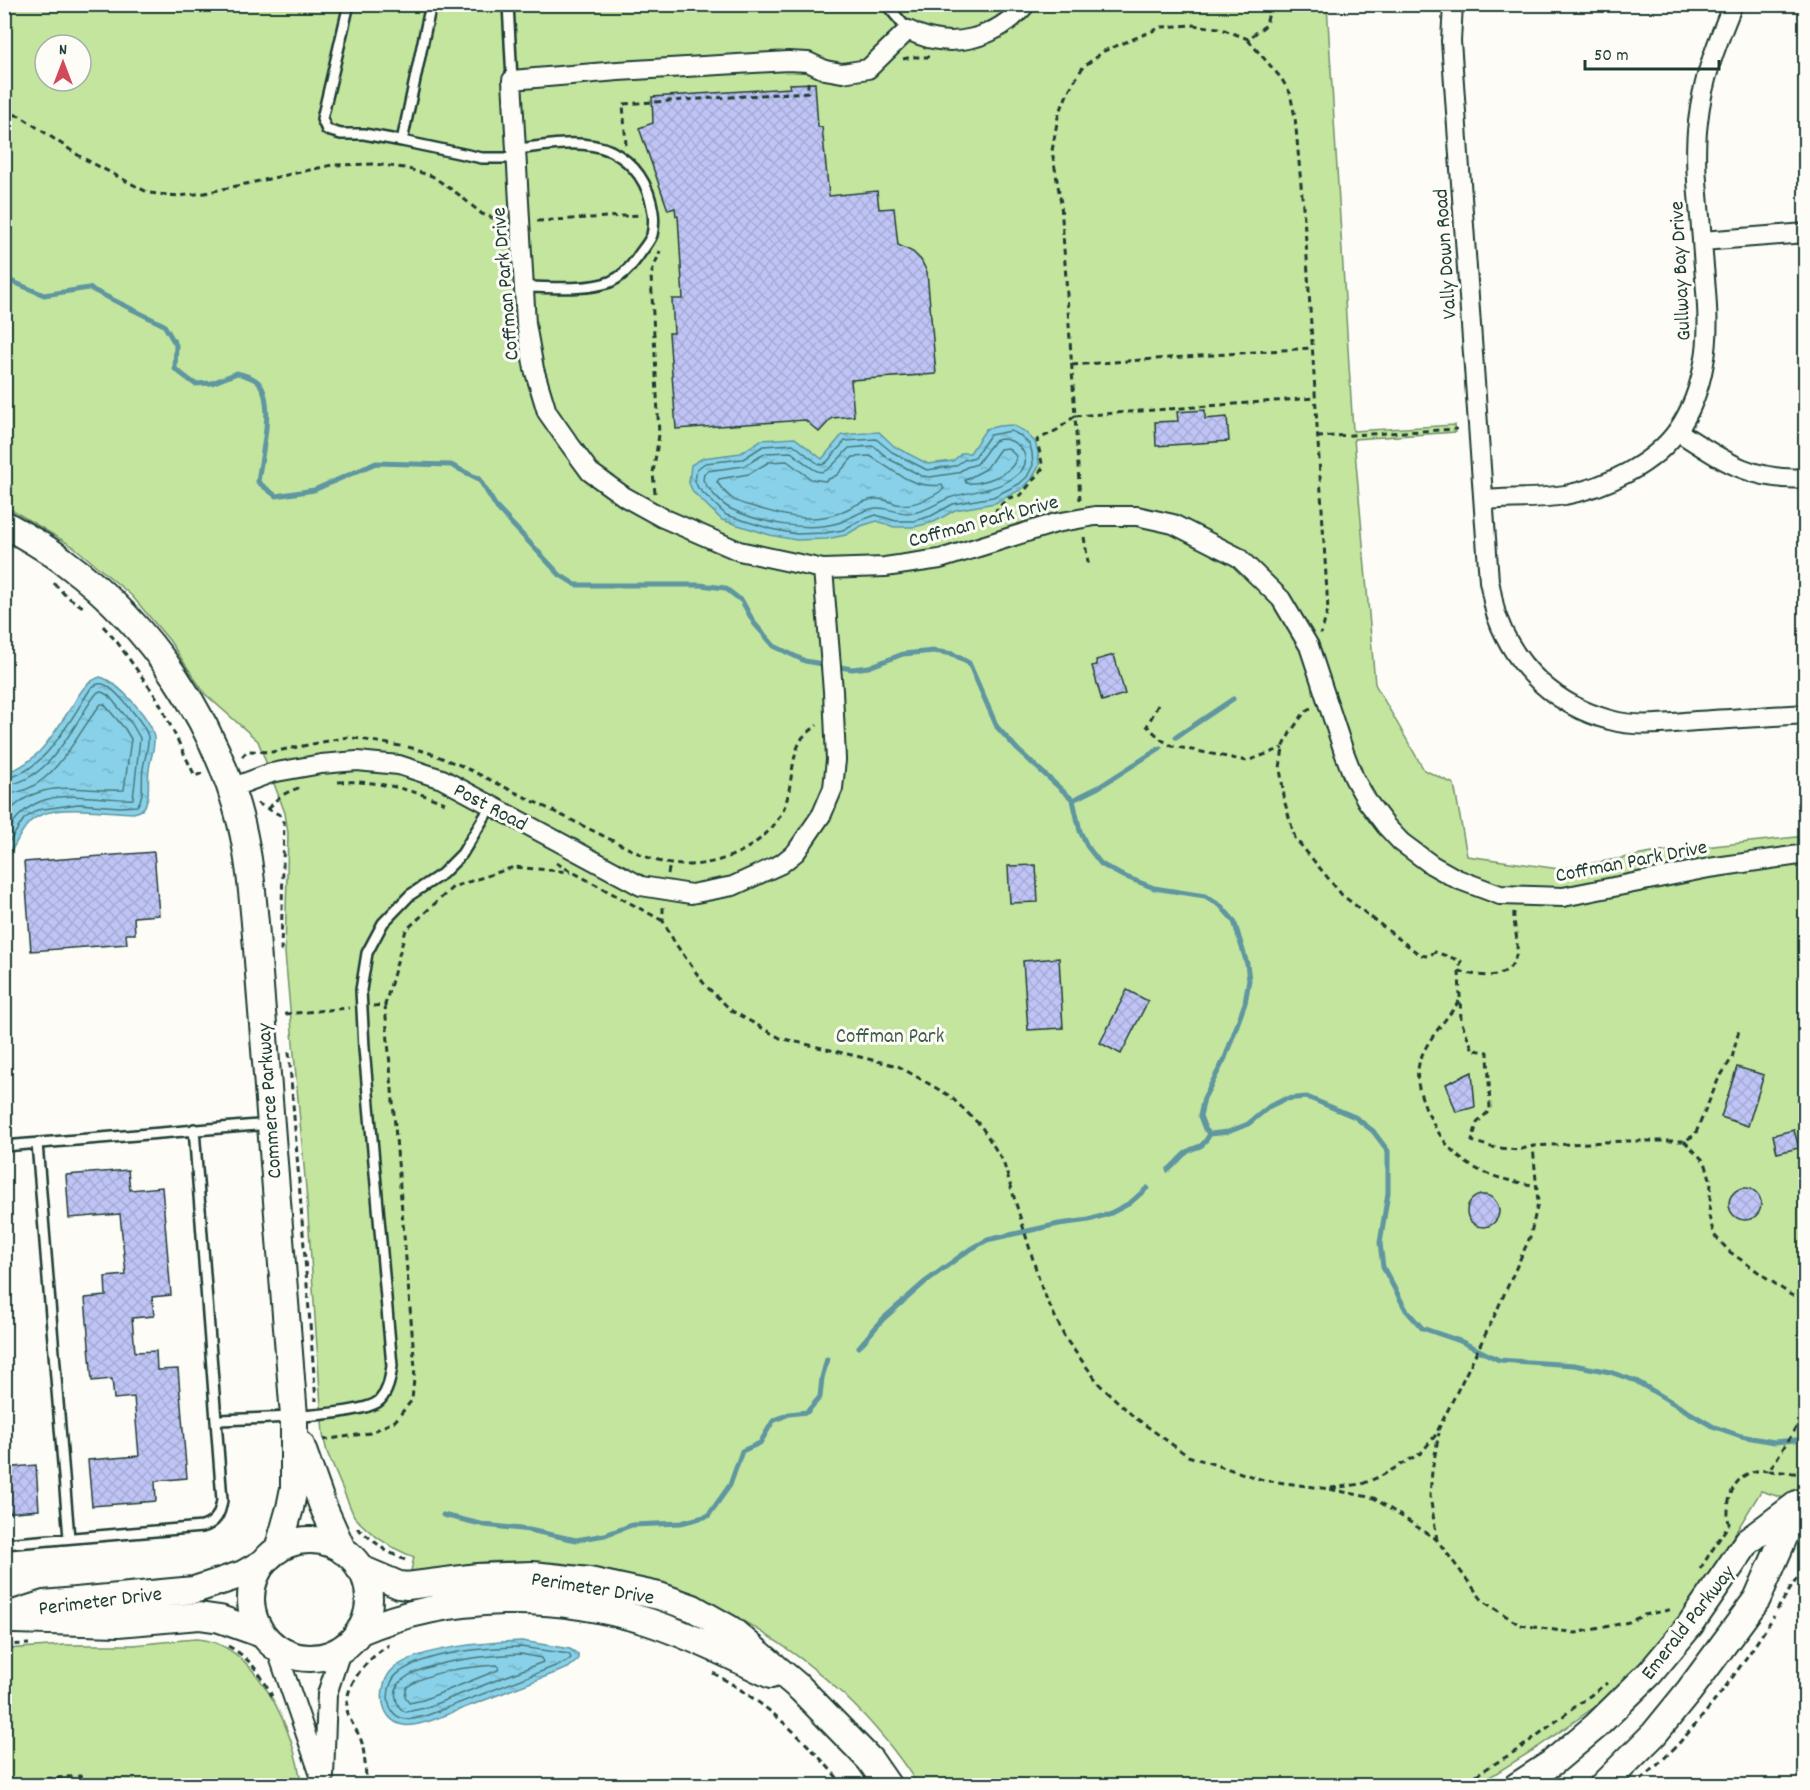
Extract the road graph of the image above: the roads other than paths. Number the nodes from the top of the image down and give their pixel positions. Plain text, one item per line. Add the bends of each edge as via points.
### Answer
1 (349, 4) edge
2 (508, 4) edge
3 (886, 4) edge
4 (1026, 4) edge
5 (1453, 4) edge
6 (1732, 4) edge
7 (429, 5) edge
8 (908, 30) junction
9 (513, 80) junction
10 (402, 141) junction
11 (516, 153) junction
12 (1806, 232) edge
13 (1702, 241) junction
14 (524, 287) junction
15 (1677, 431) junction
16 (1806, 478) edge
17 (1484, 500) junction
18 (4, 524) edge
19 (823, 569) junction
20 (1806, 714) edge
21 (231, 788) junction
22 (491, 806) junction
23 (1806, 854) edge
24 (270, 1124) junction
25 (194, 1129) junction
26 (37, 1143) junction
27 (4, 1146) edge
28 (306, 1415) junction
29 (216, 1420) junction
30 (1803, 1499) edge
31 (69, 1538) junction
32 (4, 1544) edge
33 (271, 1556) junction
34 (351, 1559) junction
35 (4, 1619) edge
36 (350, 1640) junction
37 (269, 1641) junction
38 (801, 1689) junction
39 (323, 1785) edge
40 (888, 1785) edge
41 (1517, 1785) edge
42 (1602, 1785) edge

1 - 10 lane via 322,119 327,130 340,134
2 - 9 lane
3 - 8 lane
4 - 8 street via 1014,18 977,38 922,37
5 - 17 street, Vally Down Road via 1451,41
6 - 13 street, Gullway Bay Drive via 1710,60 1697,123
7 - 10 lane
8 - 9 street via 867,69 842,73 808,62 788,61
9 - 11 street, Coffman Park Drive
10 - 11 lane via 482,158
11 - 14 street, Coffman Park Drive
11 - 14 lane via 565,145 593,145 611,152 643,178 650,194 654,226 651,237 628,269 612,281 574,287
12 - 13 street
13 - 15 street, Gullway Bay Drive via 1705,362 1695,398
14 - 19 street, Coffman Park Drive via 534,369 547,412 591,471 625,497 663,518 739,551
15 - 16 street via 1728,464 1775,478
15 - 17 street, Gullway Bay Drive via 1653,455 1597,487 1564,495
17 - 20 street, Vally Down Road via 1489,581 1496,615 1523,665 1550,692 1583,710 1632,723
18 - 21 main road via 65,561 138,628 197,713
19 - 22 street, Post Road via 833,691 833,788 822,814 796,852 781,864 733,886 692,894 641,886
19 - 23 street, Coffman Park Drive via 940,560 1056,523 1095,516 1137,516 1173,524 1238,557 1281,599 1309,646 1354,778 1366,801 1401,842 1432,866 1500,895 1563,897 1709,868
21 - 22 street, Post Road via 287,770 357,761 410,768 441,779
21 - 24 main road, Commerce Parkway via 250,868
22 - 28 lane via 462,854 442,874 410,895 383,923 367,953 362,1007 392,1366 389,1386 379,1402 367,1408
24 - 25 lane
24 - 28 main road, Commerce Parkway
25 - 26 lane
25 - 29 lane
26 - 27 lane
26 - 31 lane
28 - 29 lane
28 - 33 main road, Commerce Parkway via 291,1508
28 - 34 main road, Commerce Parkway via 304,1457
29 - 31 lane via 222,1500 214,1521 202,1527
30 - 41 main road, Emerald Parkway via 1747,1542 1690,1625 1650,1673 1596,1726 1552,1763
30 - 42 main road, Emerald Parkway via 1756,1599 1654,1734
31 - 32 lane
33 - 34 main road via 290,1544 317,1541 330,1544
33 - 35 main road, Perimeter Drive via 243,1574 194,1590 44,1604
33 - 37 main road via 256,1575 251,1598 255,1620
34 - 36 main road via 366,1581 369,1599 366,1618
34 - 38 main road, Perimeter Drive via 407,1586 532,1575 589,1581 659,1596 693,1608 730,1629
35 - 37 main road, Perimeter Drive via 118,1623 199,1616 220,1619
36 - 37 main road via 324,1657 310,1658 297,1657
36 - 38 main road, Perimeter Drive via 399,1617 431,1609 506,1600 574,1605 651,1623
36 - 39 street via 327,1694
37 - 39 street
38 - 40 main road, Perimeter Drive via 870,1760

